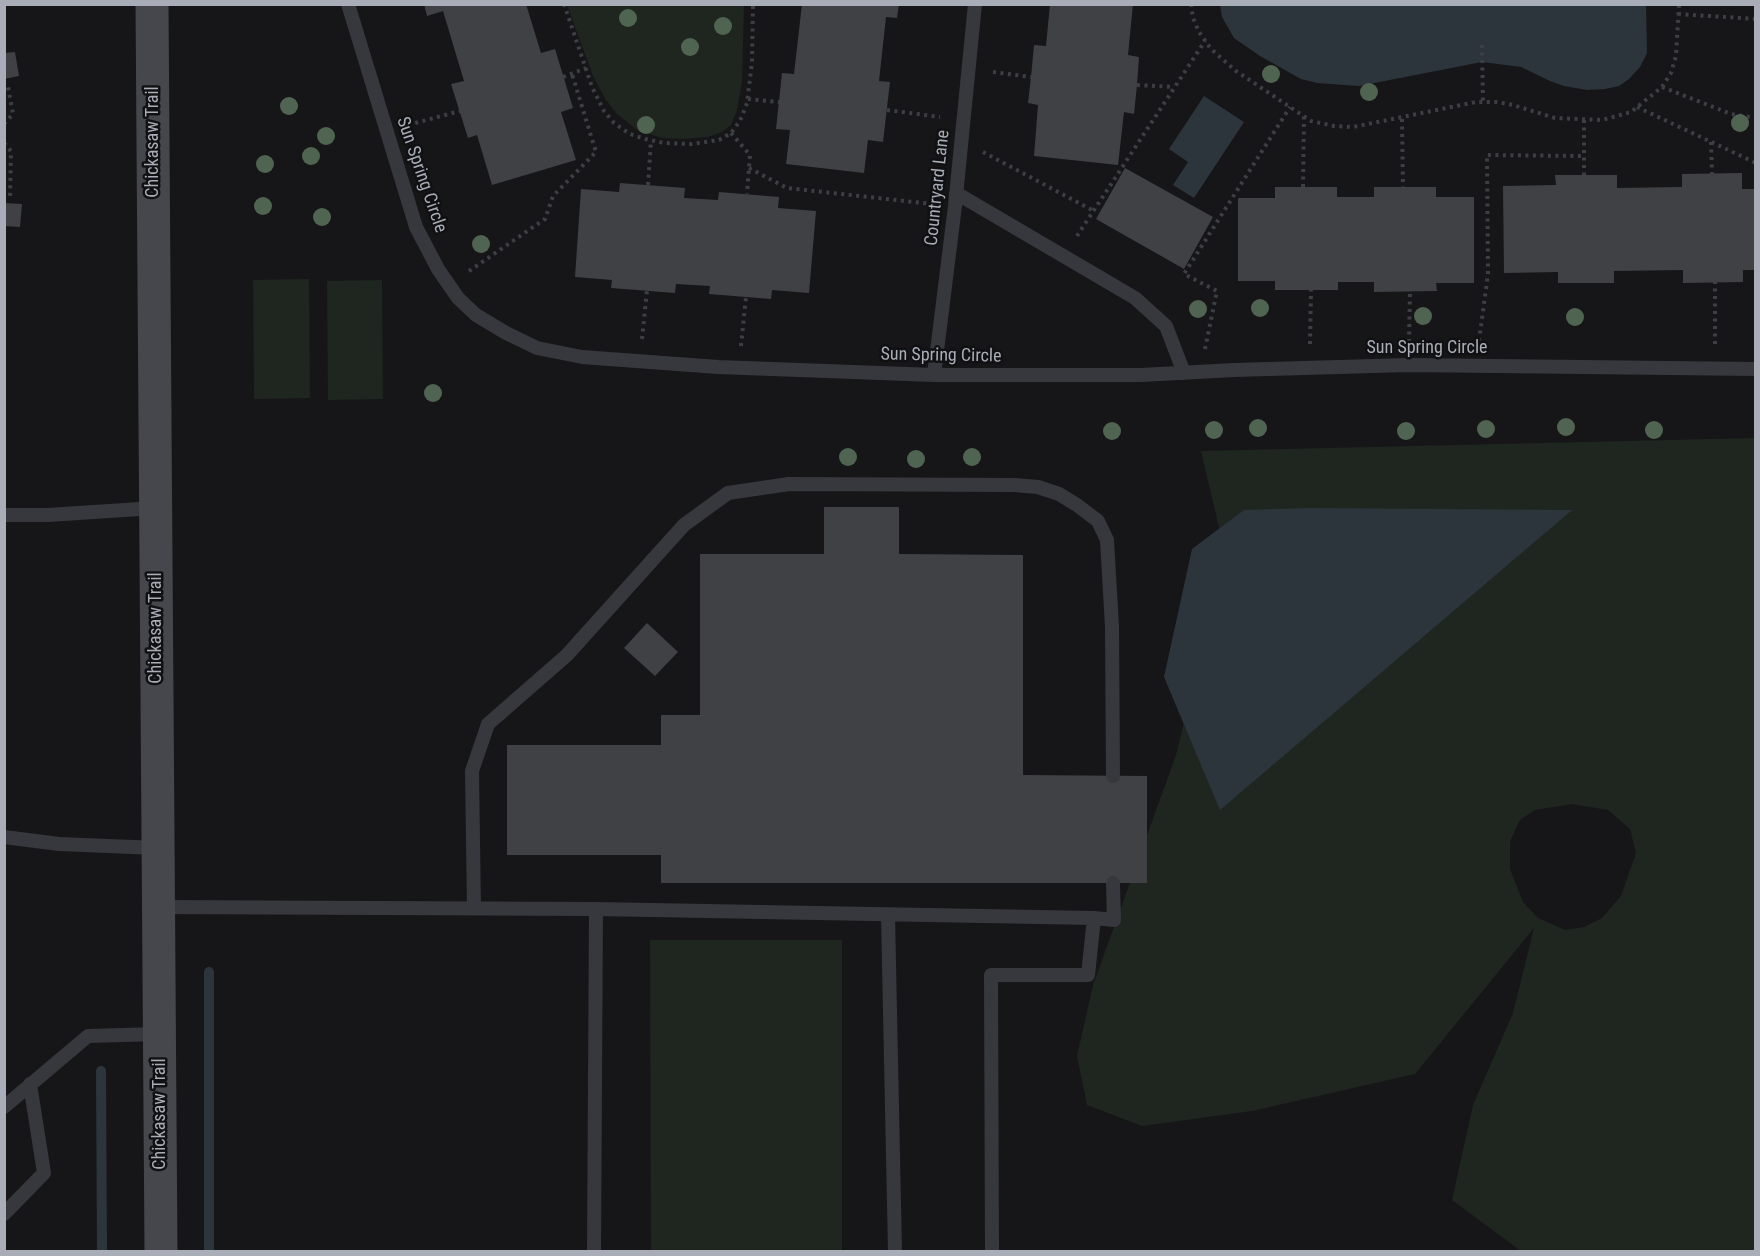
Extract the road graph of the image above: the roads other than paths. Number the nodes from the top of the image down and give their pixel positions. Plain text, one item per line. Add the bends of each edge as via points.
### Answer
1 (152, 4) edge
2 (348, 4) edge
3 (975, 4) edge
4 (956, 199) junction
5 (1755, 369) edge
6 (1184, 373) junction
7 (934, 375) junction
8 (155, 508) junction
9 (4, 515) edge
10 (1113, 776) dead end
11 (4, 837) edge
12 (158, 848) junction
13 (1113, 883) dead end
14 (158, 907) junction
15 (474, 908) junction
16 (596, 909) junction
17 (888, 915) junction
18 (1094, 918) junction
19 (159, 1034) junction
20 (30, 1084) junction
21 (4, 1107) edge
22 (4, 1214) edge
23 (161, 1251) edge
24 (594, 1251) edge
25 (895, 1251) edge
26 (992, 1251) edge

1 - 8 street, Chickasaw Trail
2 - 7 lane, Sun Spring Circle via 416,227 438,269 458,298 476,315 537,348 582,357
3 - 4 lane, Countryard Lane
4 - 6 lane via 1135,298 1166,326
4 - 7 lane, Countryard Lane
5 - 6 lane, Sun Spring Circle via 1408,365
6 - 7 lane, Sun Spring Circle
8 - 9 lane
8 - 12 street, Chickasaw Trail
10 - 15 lane via 1107,540 1098,521 1077,505 1038,487 1014,485 789,484 728,493 684,525 567,655 488,724 472,771
11 - 12 lane via 59,844
12 - 14 street, Chickasaw Trail
13 - 18 lane via 1114,920
14 - 15 lane
14 - 19 street, Chickasaw Trail
15 - 16 lane
16 - 17 lane
16 - 24 lane
17 - 18 lane
17 - 25 lane
18 - 26 lane via 1088,975 991,975
19 - 20 lane via 88,1036
19 - 23 street, Chickasaw Trail
20 - 21 lane
20 - 22 lane via 44,1173

